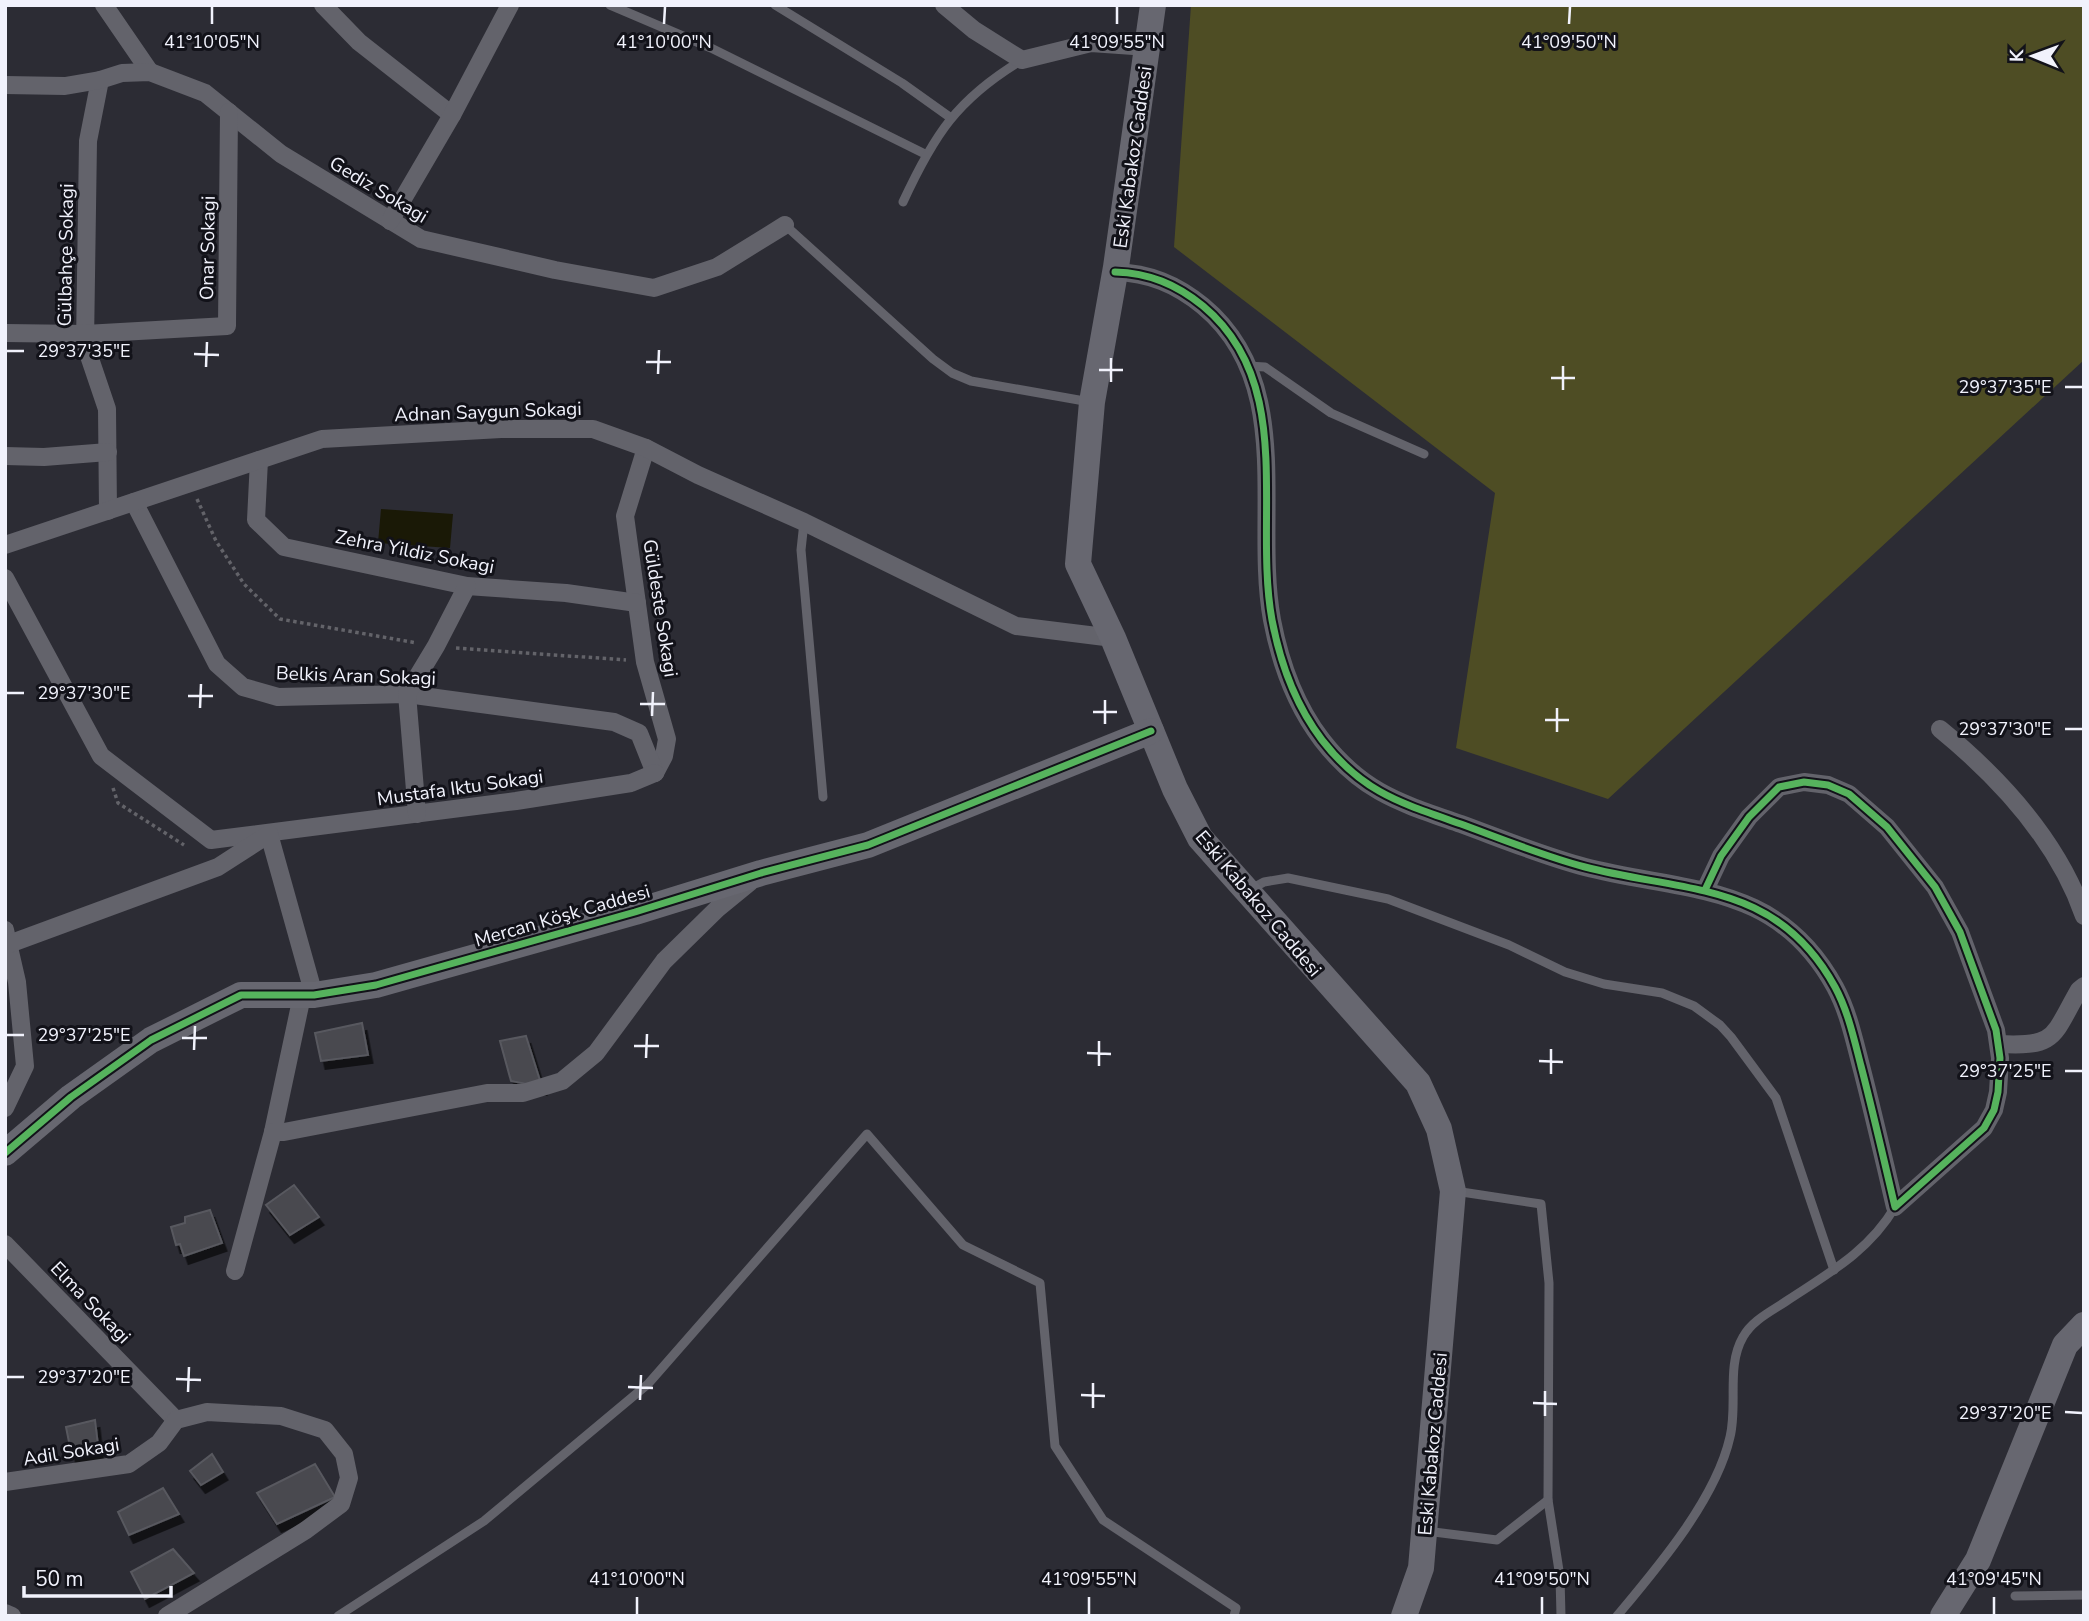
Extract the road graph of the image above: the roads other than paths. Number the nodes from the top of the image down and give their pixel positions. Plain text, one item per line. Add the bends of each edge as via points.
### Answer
1 (104, 5) edge
2 (323, 5) edge
3 (510, 5) edge
4 (610, 5) edge
5 (775, 5) edge
6 (944, 5) edge
7 (1153, 5) edge
8 (1148, 47) junction
9 (1022, 60) junction
10 (150, 72) junction
11 (100, 80) junction
12 (5, 85) edge
13 (229, 112) junction
14 (452, 115) junction
15 (951, 118) junction
16 (925, 154) junction
17 (903, 202) dead end
18 (390, 221) junction
19 (785, 225) joint
20 (1115, 272) junction
21 (5, 333) edge
22 (85, 334) junction
23 (1248, 366) junction
24 (1092, 402) junction
25 (646, 448) junction
26 (108, 452) junction
27 (1424, 454) dead end
28 (5, 456) edge
29 (259, 460) junction
30 (134, 502) junction
31 (108, 511) junction
32 (804, 522) junction
33 (5, 545) edge
34 (5, 578) edge
35 (467, 586) junction
36 (637, 603) junction
37 (1113, 638) junction
38 (407, 694) junction
39 (1940, 729) dead end
40 (1151, 732) junction
41 (654, 773) junction
42 (823, 797) dead end
43 (417, 814) junction
44 (270, 834) junction
45 (761, 873) junction
46 (1705, 890) junction
47 (1246, 892) junction
48 (2084, 916) edge
49 (7, 937) edge
50 (2084, 986) edge
51 (308, 995) junction
52 (1999, 1044) junction
53 (5, 1108) edge
54 (273, 1132) junction
55 (5, 1153) edge
56 (1453, 1191) junction
57 (1895, 1207) junction
58 (5, 1244) edge
59 (1834, 1270) junction
60 (235, 1271) dead end
61 (2084, 1325) edge
62 (176, 1420) junction
63 (5, 1482) edge
64 (1548, 1500) junction
65 (1424, 1531) junction
66 (2084, 1595) edge
67 (2015, 1596) dead end
68 (5, 1613) edge
69 (12, 1616) edge
70 (167, 1616) edge
71 (338, 1616) edge
72 (1234, 1616) edge
73 (1404, 1616) edge
74 (1561, 1616) edge
75 (1617, 1616) edge
76 (1943, 1616) edge

1 - 10 street
2 - 14 street via 359,42
3 - 14 street
4 - 16 lane via 710,48
5 - 15 lane
6 - 9 street
7 - 8 street, Eski Kabakoz Caddesi
8 - 9 street via 1091,43
8 - 20 street, Eski Kabakoz Caddesi
9 - 15 lane via 984,86
10 - 11 street, Gediz Sokagi
10 - 13 street, Gediz Sokagi via 205,93
11 - 12 street, Gediz Sokagi via 65,86
11 - 22 street, Gülbahçe Sokagi via 88,141
13 - 18 street, Gediz Sokagi via 281,153
13 - 22 street, Onar Sokagi via 227,326
14 - 18 street
15 - 16 lane
16 - 17 lane
18 - 19 street, Gediz Sokagi via 421,239 654,288 718,267
19 - 24 lane via 952,373 971,382
20 - 23 street via 1164,281 1190,295 1214,315
20 - 24 street, Eski Kabakoz Caddesi
21 - 22 street
22 - 26 street, Gülbahçe Sokagi via 107,410
23 - 27 lane via 1265,367 1331,413
23 - 46 street via 1258,395 1266,464 1272,619 1295,693 1321,739 1345,767 1389,798 1557,859
24 - 37 street, Eski Kabakoz Caddesi via 1078,564
25 - 29 street, Adnan Saygun Sokagi via 593,429 501,429 322,439
25 - 32 street, Adnan Saygun Sokagi
25 - 36 street, Güldeste Sokagi via 625,516
26 - 28 street
26 - 31 street, Gülbahçe Sokagi
29 - 30 street, Adnan Saygun Sokagi
29 - 35 street, Zehra Yildiz Sokagi via 256,520 284,547
30 - 31 street, Adnan Saygun Sokagi
30 - 38 street, Belkis Aran Sokagi via 217,664 243,687 278,697
31 - 33 street, Adnan Saygun Sokagi
32 - 37 street, Adnan Saygun Sokagi via 1016,626
32 - 42 lane via 802,550
34 - 44 street, Mustafa Iktu Sokagi via 101,756 211,840
35 - 36 street, Zehra Yildiz Sokagi
35 - 38 street
36 - 41 street, Güldeste Sokagi via 645,662 667,739
37 - 40 street, Eski Kabakoz Caddesi
38 - 41 street, Belkis Aran Sokagi via 614,722 639,733
38 - 43 street
39 - 48 street via 1988,771 2029,819 2063,870
40 - 45 street, Mercan Köşk Caddesi via 868,845
40 - 47 street, Eski Kabakoz Caddesi via 1200,838
41 - 43 street, Mustafa Iktu Sokagi via 631,783
43 - 44 street, Mustafa Iktu Sokagi
44 - 49 street, Mustafa Iktu Sokagi via 218,867
44 - 51 street
45 - 51 street, Mercan Köşk Caddesi via 376,985
45 - 54 street via 664,961 596,1053 562,1080 523,1093 487,1093
46 - 52 street via 1734,836 1779,788 1816,783 1849,794 1887,827 1935,887 1960,932
46 - 57 street via 1738,899 1792,932 1819,961 1837,990 1850,1023
47 - 56 street, Eski Kabakoz Caddesi via 1418,1083 1439,1129
47 - 59 lane via 1264,882 1288,878 1388,898 1565,972 1662,993 1694,1006 1731,1037 1776,1098
49 - 53 street via 17,982 25,1066
50 - 52 street via 2045,1041
51 - 54 street
51 - 55 street, Mercan Köşk Caddesi via 241,995 151,1040 71,1097
52 - 57 street via 1998,1092 1984,1128
54 - 60 street
56 - 64 lane via 1541,1204 1549,1283
56 - 65 street, Eski Kabakoz Caddesi
57 - 59 lane via 1868,1244
58 - 62 street, Elma Sokagi
59 - 75 lane via 1759,1319 1743,1336 1735,1358 1734,1419 1712,1489
61 - 76 street via 2065,1345 1978,1560
62 - 63 street, Adil Sokagi via 159,1443 130,1464
62 - 70 street via 207,1412 281,1416 325,1430 344,1454 349,1478 341,1504
64 - 65 lane via 1497,1540
64 - 74 lane
65 - 73 street, Eski Kabakoz Caddesi via 1421,1568
66 - 67 lane
68 - 69 street
71 - 72 lane via 484,1521 648,1384 867,1134 963,1245 1040,1283 1055,1446 1103,1520 1236,1608

